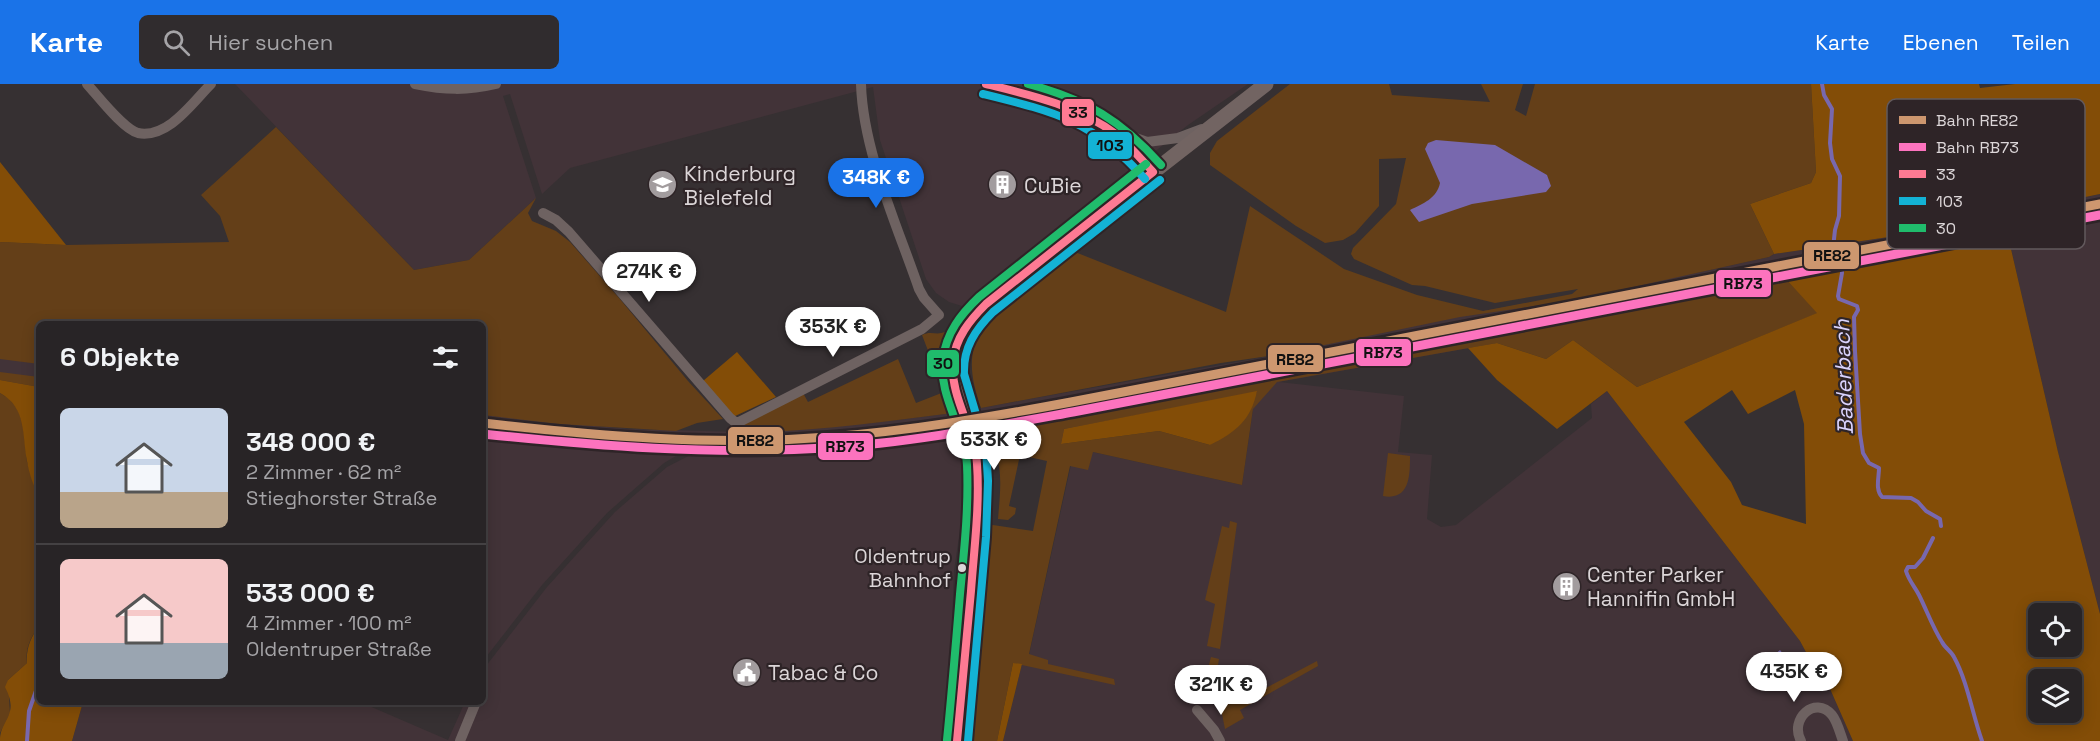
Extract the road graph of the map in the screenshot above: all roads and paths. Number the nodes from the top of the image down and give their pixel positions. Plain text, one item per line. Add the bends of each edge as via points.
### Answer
1 (87, 84) edge
2 (210, 84) edge
3 (415, 84) edge
4 (496, 84) edge
5 (861, 84) edge
6 (986, 84) edge
7 (1266, 84) edge
8 (1211, 126) junction
9 (1109, 129) junction
10 (1153, 172) junction
11 (543, 213) dead end
12 (475, 705) edge
13 (1197, 710) dead end
14 (460, 741) edge
15 (957, 741) edge
16 (1220, 741) edge
17 (1801, 741) edge
18 (1843, 741) edge

1 - 2 street via 138,133 168,126
3 - 4 street via 443,90
5 - 11 street via 865,120 881,178 919,289 939,315 915,333 740,422 735,422 569,232
6 - 9 street via 1065,105
7 - 8 street
8 - 9 street via 1178,138 1148,141
8 - 10 street
9 - 10 street via 1132,147
10 - 15 street via 986,304 959,336 953,374 975,446 977,471
12 - 14 street
13 - 16 street
17 - 18 street via 1798,723 1813,707 1832,714

